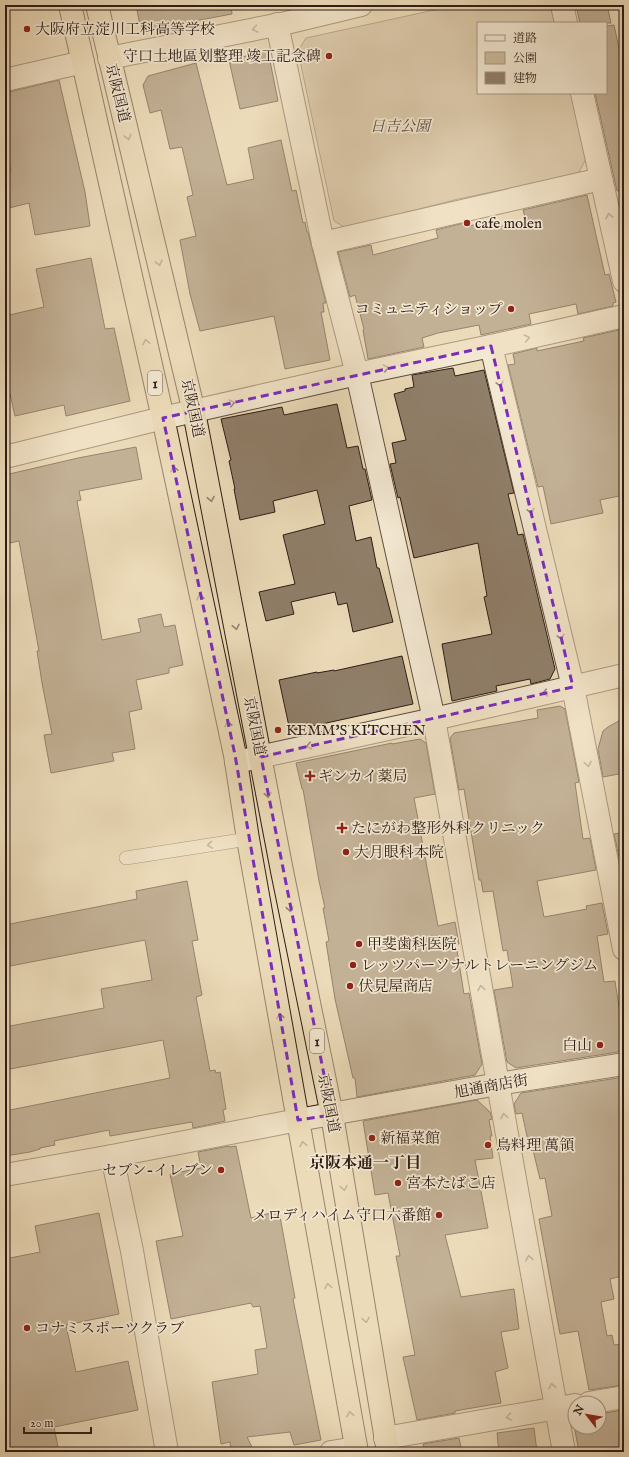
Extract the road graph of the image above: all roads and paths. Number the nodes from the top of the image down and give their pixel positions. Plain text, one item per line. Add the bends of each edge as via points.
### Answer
1 (70, 5) edge
2 (97, 5) edge
3 (361, 5) edge
4 (562, 5) edge
5 (566, 22) edge
6 (277, 24) junction
7 (109, 58) junction
8 (83, 62) junction
9 (5, 80) edge
10 (582, 94) edge
11 (601, 179) junction
12 (323, 243) junction
13 (624, 281) edge
14 (624, 316) edge
15 (491, 346) junction
16 (356, 374) junction
17 (194, 412) junction
18 (163, 418) junction
19 (5, 457) edge
20 (624, 675) edge
21 (573, 687) junction
22 (434, 719) junction
23 (261, 757) junction
24 (236, 762) junction
25 (248, 839) junction
26 (126, 858) dead end
27 (624, 949) edge
28 (624, 1064) edge
29 (498, 1084) junction
30 (332, 1115) junction
31 (298, 1120) junction
32 (112, 1156) junction
33 (5, 1175) edge
34 (624, 1397) edge
35 (607, 1400) edge
36 (566, 1407) edge
37 (387, 1445) edge
38 (357, 1450) edge
39 (167, 1452) edge
40 (331, 1452) edge
41 (564, 1452) edge

1 - 8 highway, 京阪国道 / 1
2 - 7 highway, 京阪国道 / 1
3 - 6 street
4 - 5 street
6 -> 7 street
6 - 12 street
7 -> 17 highway, 京阪国道 / 1
8 - 9 street
18 -> 8 highway, 京阪国道 / 1
10 - 11 street
11 - 12 street
13 -> 11 street
12 - 16 street
15 -> 14 street
16 -> 15 street
15 -> 21 street
17 -> 16 street
16 - 22 street
17 - 18 street
17 -> 23 highway, 京阪国道 / 1
18 - 19 street
24 -> 18 highway, 京阪国道 / 1
20 - 21 street
21 -> 22 street
21 -> 27 street
22 -> 23 street
29 -> 22 street
23 - 24 street
23 -> 30 highway, 京阪国道 / 1
24 - 25 highway, 京阪国道 / 1
25 -> 26 lane
31 -> 25 highway, 京阪国道 / 1
28 - 29 street, 旭通商店街
29 - 30 street, 旭通商店街
36 -> 29 street
30 - 31 street, 旭通商店街
30 -> 37 highway, 京阪国道 / 1
31 - 32 street, 旭通商店街
38 -> 31 highway, 京阪国道 / 1
32 - 33 street, 旭通商店街
32 - 39 street via 132,1251
34 - 35 street
36 -> 37 street
36 - 41 street
38 - 40 street

